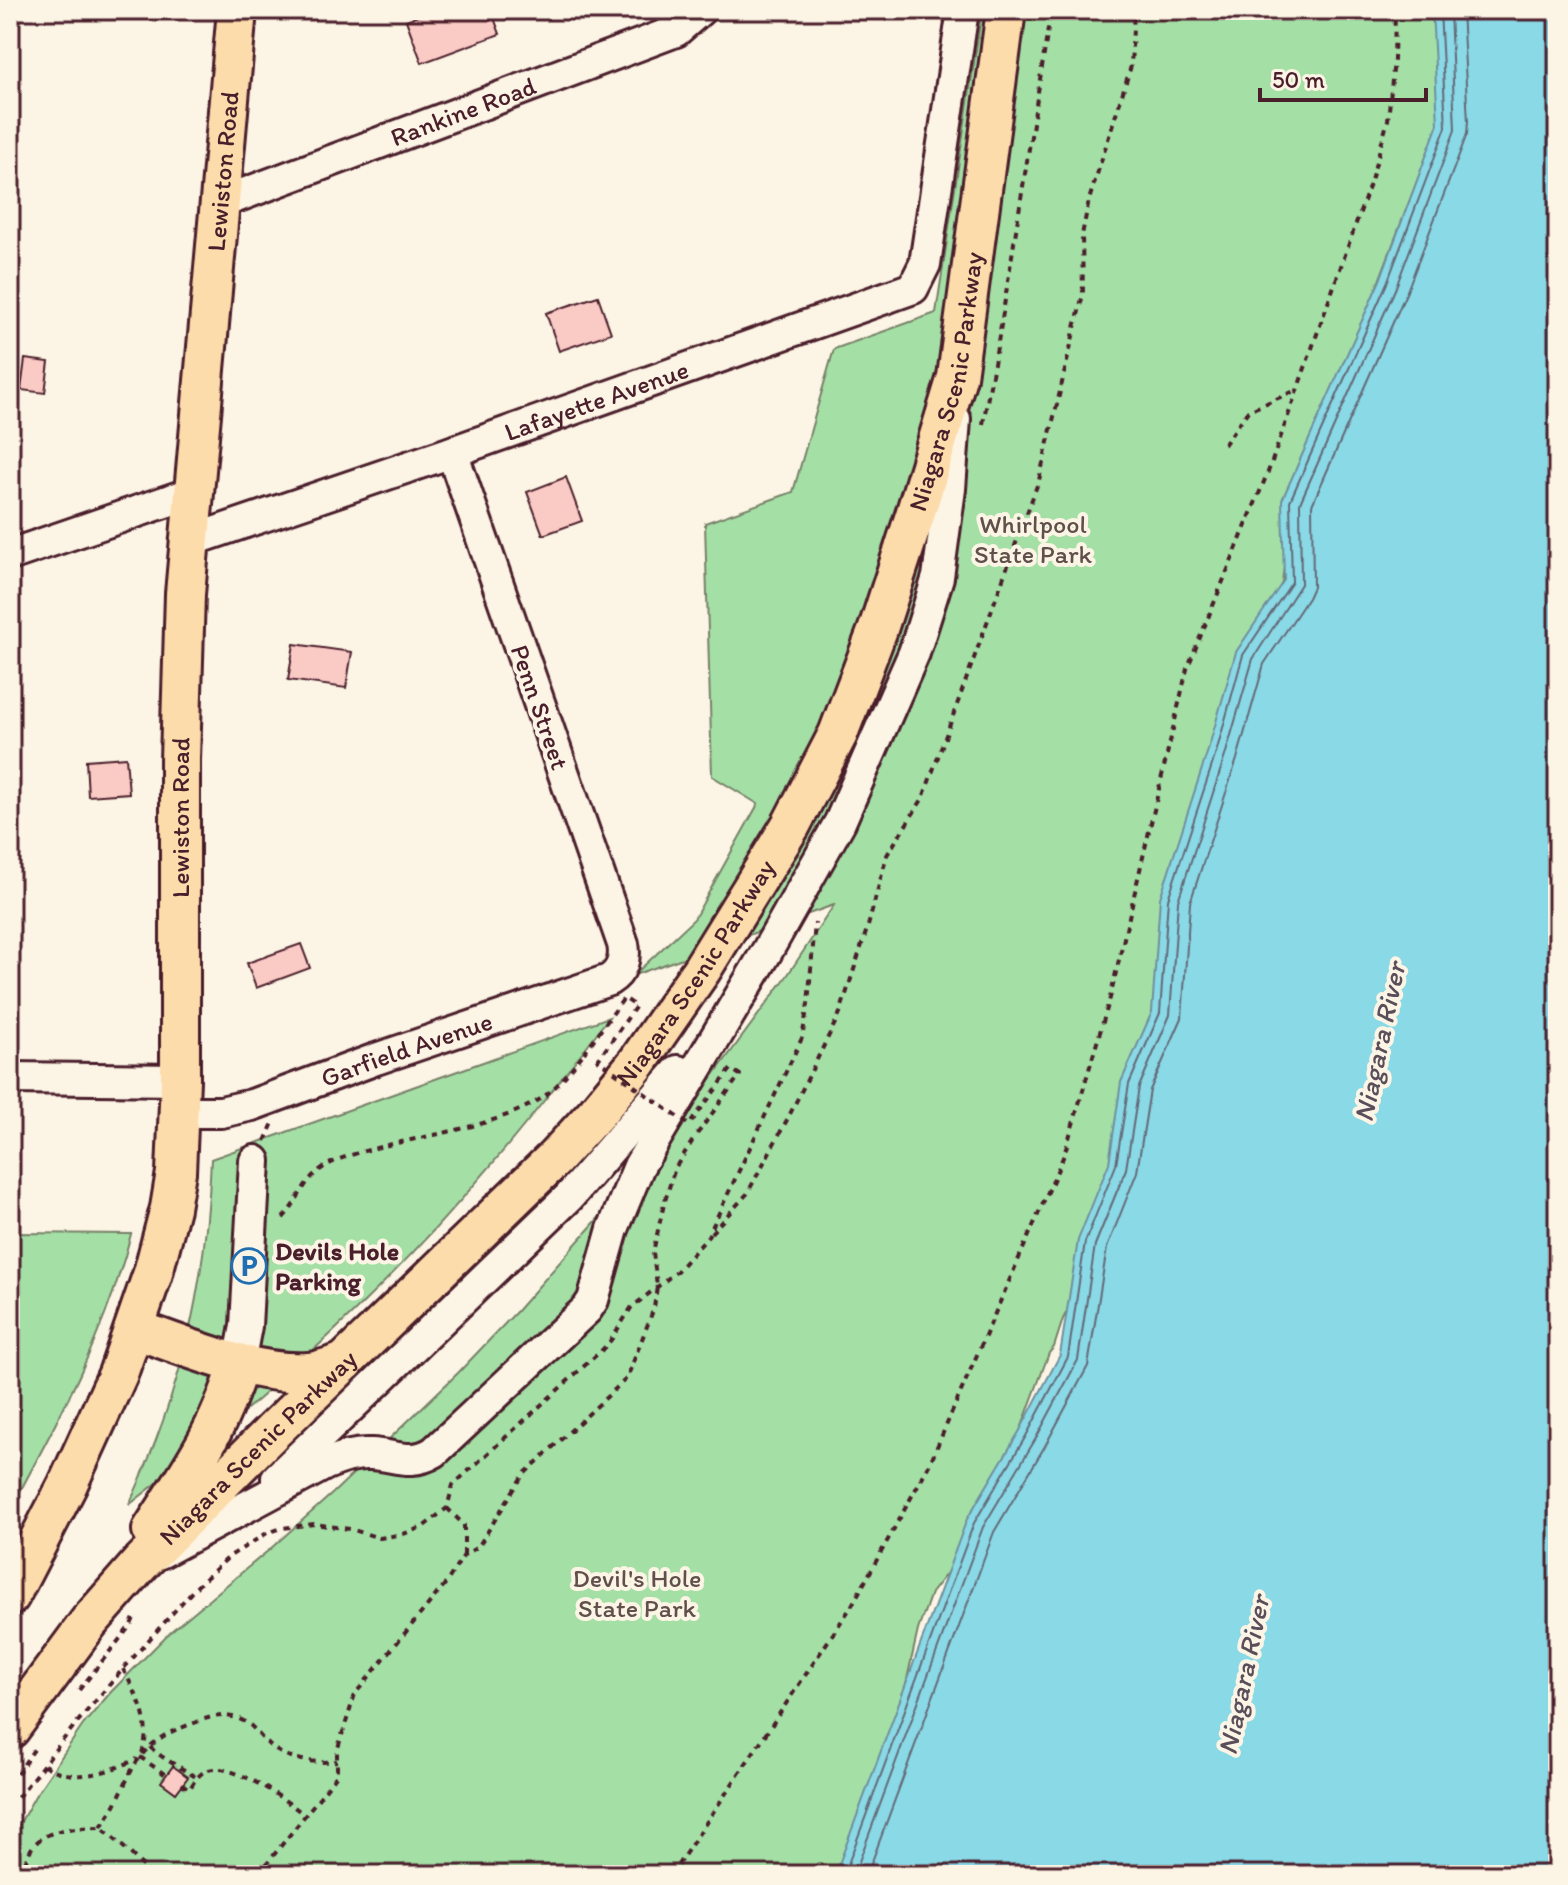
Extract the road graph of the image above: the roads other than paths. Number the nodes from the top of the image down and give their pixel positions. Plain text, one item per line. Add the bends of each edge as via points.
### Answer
1 (237, 10) edge
2 (700, 10) edge
3 (963, 10) edge
4 (1006, 10) edge
5 (220, 203) junction
6 (957, 377) junction
7 (452, 452) junction
8 (194, 492) junction
9 (190, 541) junction
10 (10, 555) edge
11 (766, 953) junction
12 (623, 963) joint
13 (10, 1078) edge
14 (179, 1096) junction
15 (255, 1161) dead end
16 (135, 1329) junction
17 (345, 1362) junction
18 (239, 1363) junction
19 (250, 1505) junction
20 (140, 1564) junction
21 (113, 1593) junction
22 (10, 1596) edge
23 (10, 1729) edge

1 - 5 main road, Lewiston Road
2 - 5 street, Rankine Road via 676,31
3 - 7 street, Lafayette Avenue via 925,264 913,288
4 - 6 main road, Niagara Scenic Parkway
5 - 8 main road, Lewiston Road
6 - 11 street via 938,577 914,653 840,822
6 - 17 main road, Niagara Scenic Parkway via 878,629 838,734 791,825 702,969 637,1063 566,1147
7 - 9 street, Lafayette Avenue
7 - 12 street, Penn Street via 623,944
8 - 9 main road, Lewiston Road
8 - 10 street
9 - 14 main road, Lewiston Road via 181,702
11 - 19 street via 668,1085 569,1197
11 - 19 street via 639,1166 587,1309 434,1452 416,1459 341,1457
12 - 14 street, Garfield Avenue via 609,980 252,1105 221,1112
13 - 14 street, Garfield Avenue
14 - 16 main road, Lewiston Road via 170,1208
15 - 18 street via 246,1326
16 - 18 main road
16 - 22 main road, Lewiston Road via 88,1441
17 - 18 main road via 309,1372
17 - 20 main road, Niagara Scenic Parkway
18 - 21 main road via 215,1428
19 - 20 street
20 - 21 main road, Niagara Scenic Parkway
21 - 23 main road, Niagara Scenic Parkway

